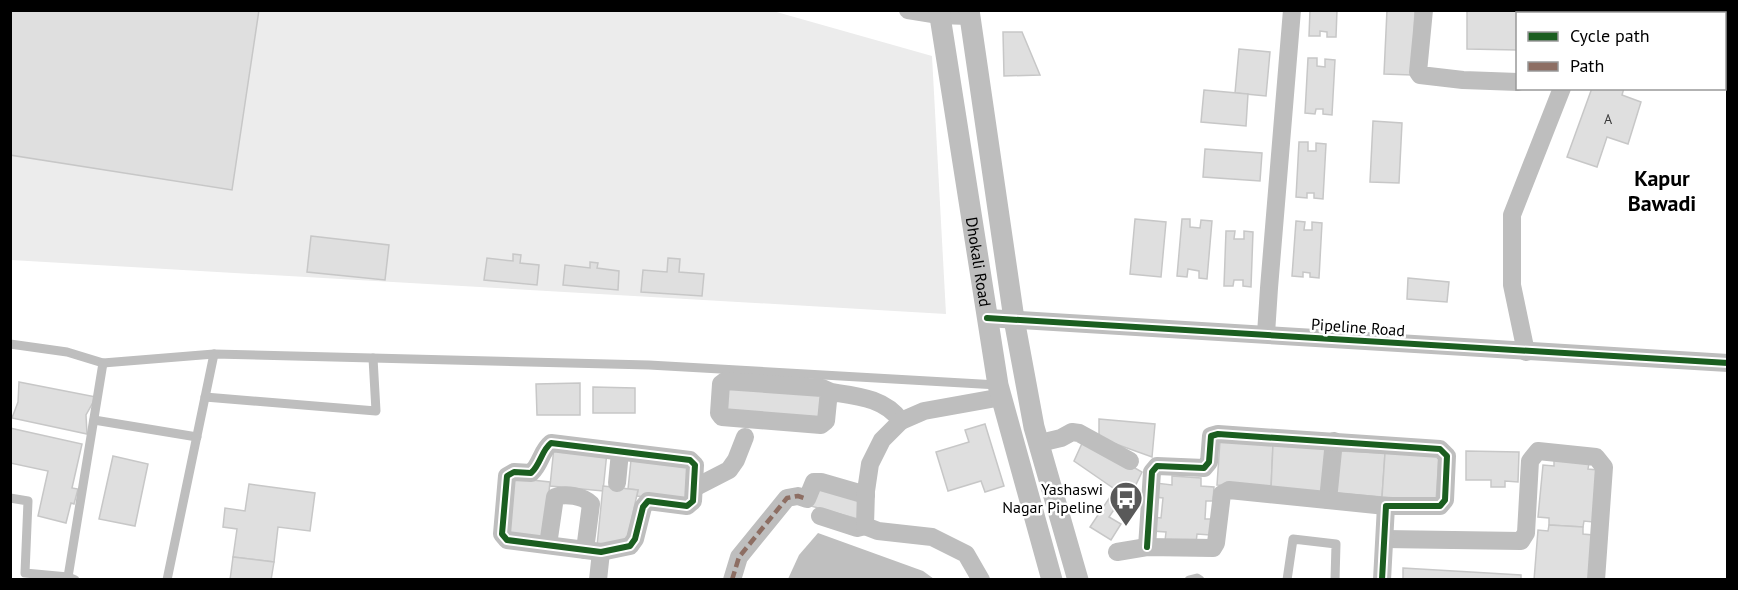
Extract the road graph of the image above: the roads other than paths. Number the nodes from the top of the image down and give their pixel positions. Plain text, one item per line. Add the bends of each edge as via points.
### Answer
1 (908, 10) edge
2 (1292, 10) edge
3 (1424, 10) edge
4 (939, 13) edge
5 (969, 13) edge
6 (1516, 82) edge
7 (1561, 90) edge
8 (987, 318) junction
9 (1014, 319) junction
10 (1266, 334) junction
11 (10, 344) edge
12 (1526, 352) junction
13 (214, 354) junction
14 (373, 358) junction
15 (103, 363) junction
16 (1728, 363) edge
17 (829, 391) junction
18 (1000, 391) junction
19 (206, 397) junction
20 (94, 420) junction
21 (901, 421) junction
22 (197, 437) junction
23 (745, 437) dead end
24 (1334, 441) junction
25 (1040, 443) junction
26 (620, 452) junction
27 (1130, 461) dead end
28 (1050, 480) junction
29 (618, 483) dead end
30 (1024, 484) junction
31 (694, 488) junction
32 (866, 495) junction
33 (10, 498) edge
34 (1328, 500) junction
35 (1386, 506) junction
36 (820, 516) dead end
37 (865, 526) junction
38 (1385, 539) junction
39 (548, 545) junction
40 (1147, 546) junction
41 (593, 551) junction
42 (1118, 552) dead end
43 (71, 578) edge
44 (167, 579) edge
45 (598, 579) edge
46 (732, 579) edge
47 (981, 579) edge
48 (1052, 579) edge
49 (1078, 579) edge
50 (1189, 579) edge
51 (1200, 579) edge
52 (1287, 579) edge
53 (1335, 579) edge
54 (1382, 579) edge
55 (1596, 579) edge

1 - 4 street
2 - 10 street
3 - 6 street via 1420,75
4 - 5 street
4 - 8 street, Dhokali Road
5 - 9 street, Dhokali Road
7 - 12 street via 1512,215 1512,285
8 - 9 street, Pipeline Road
8 - 18 street, Dhokali Road
9 - 10 street, Pipeline Road
9 - 25 street, Dhokali Road
10 - 12 street, Pipeline Road
11 - 15 lane via 68,352
12 - 16 street, Pipeline Road
13 - 14 lane
13 - 15 lane
13 - 19 lane
14 - 18 lane via 650,365
14 - 19 lane via 376,411
15 - 20 lane
17 - 17 street via 725,381 721,384 719,413 722,417 821,425 826,421
17 - 21 street via 868,398 885,406
18 - 21 street
18 - 30 street, Dhokali Road
19 - 22 lane
20 - 22 lane
20 - 43 lane
21 - 32 street via 882,440 870,464
22 - 44 lane
23 - 31 street via 729,470
24 - 34 street
24 - 35 street via 1440,449 1448,456 1445,500 1440,506
24 - 40 street via 1218,434 1211,436 1209,462 1204,468 1157,466 1152,472
25 - 27 street via 1079,433
25 - 28 street, Dhokali Road
26 - 29 street
26 - 31 street via 690,460 695,465
26 - 39 street via 551,443 538,467 507,476 502,534 507,540
28 - 30 street
28 - 49 street, Dhokali Road
30 - 48 street, Dhokali Road
31 - 41 street via 693,501 687,506 648,501 630,546
32 - 37 street
32 - 46 street via 814,482 807,499 787,498 739,557
33 - 43 lane via 28,501 25,573
34 - 35 street
34 - 40 street via 1229,490 1222,494 1213,548
35 - 38 street
36 - 37 street via 857,528
37 - 47 street via 932,537 966,554
38 - 54 street
38 - 55 street via 1521,541 1526,533 1530,461 1538,450 1596,457 1604,467
39 - 41 street
39 - 41 street via 555,497 561,495 586,499 591,504
40 - 42 street
41 - 45 street
50 - 51 lane
52 - 53 lane via 1293,539 1336,544

